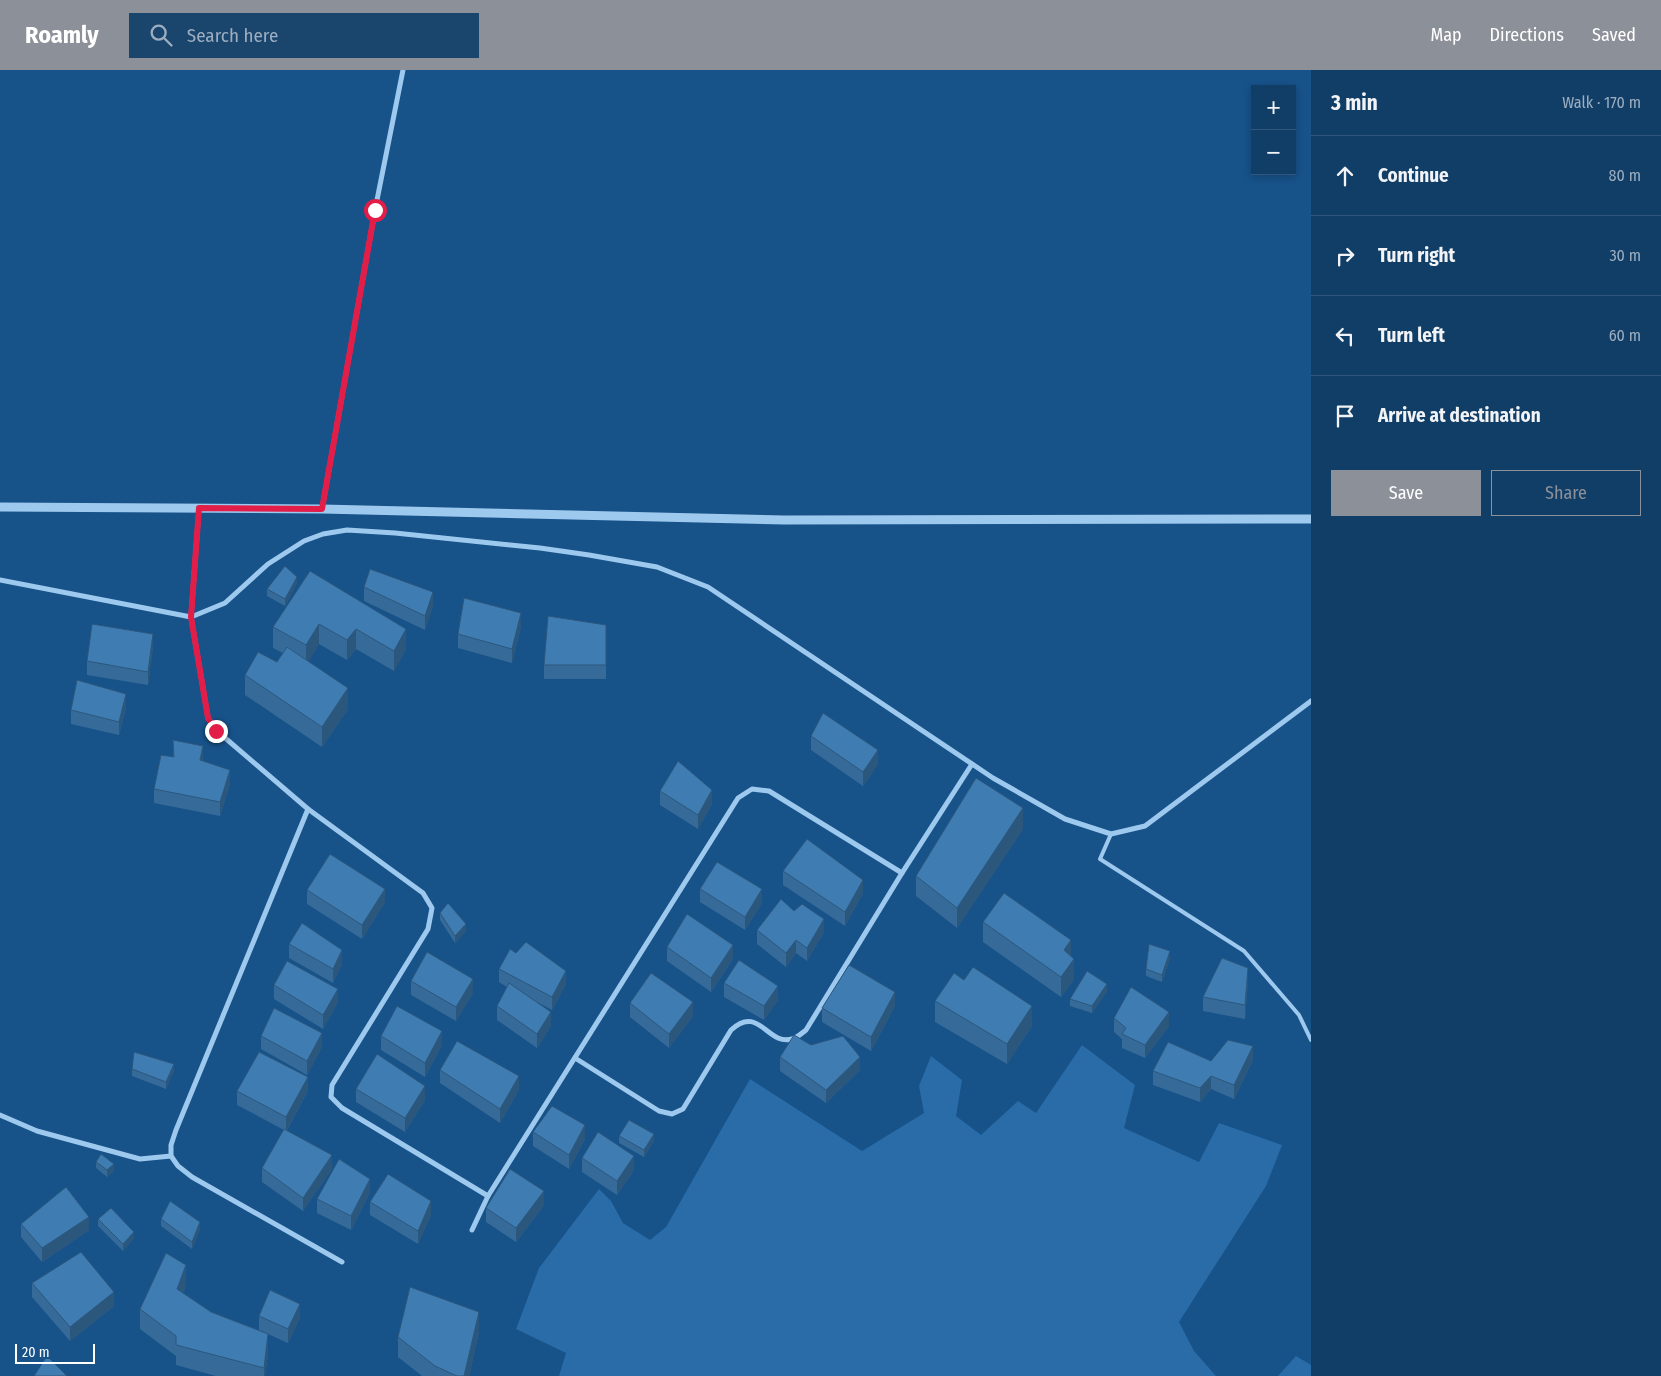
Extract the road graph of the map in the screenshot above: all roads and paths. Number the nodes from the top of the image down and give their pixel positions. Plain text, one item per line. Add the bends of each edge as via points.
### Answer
1 (403, 70) edge
2 (0, 507) edge
3 (199, 508) junction
4 (322, 509) junction
5 (1311, 518) edge
6 (0, 580) edge
7 (191, 617) junction
8 (1311, 701) edge
9 (972, 764) junction
10 (308, 809) junction
11 (1111, 834) junction
12 (902, 873) junction
13 (1311, 1040) edge
14 (575, 1058) junction
15 (0, 1115) edge
16 (170, 1156) junction
17 (488, 1196) junction
18 (472, 1230) dead end
19 (342, 1262) dead end

1 - 4 street
2 - 3 street
3 - 4 street
3 - 7 street
4 - 5 street via 784,520
6 - 7 street
7 - 9 street via 225,603 268,564 304,541 347,530 540,548 657,567 708,587
7 - 10 street via 208,718 216,731
8 - 11 street via 1145,826
9 - 11 street via 1065,819
9 - 12 street
10 - 16 street via 176,1130
10 - 17 street via 423,893 432,908 428,929 332,1085 331,1097 342,1108
11 - 13 lane via 1100,859 1244,951 1299,1015
12 - 14 street via 806,1030 792,1039 780,1038 752,1021 739,1023 731,1030 682,1109 672,1114 659,1111
12 - 14 street via 769,791 752,789 738,798
14 - 17 street
15 - 16 street via 36,1131 140,1159
16 - 19 street via 192,1177
17 - 18 street

